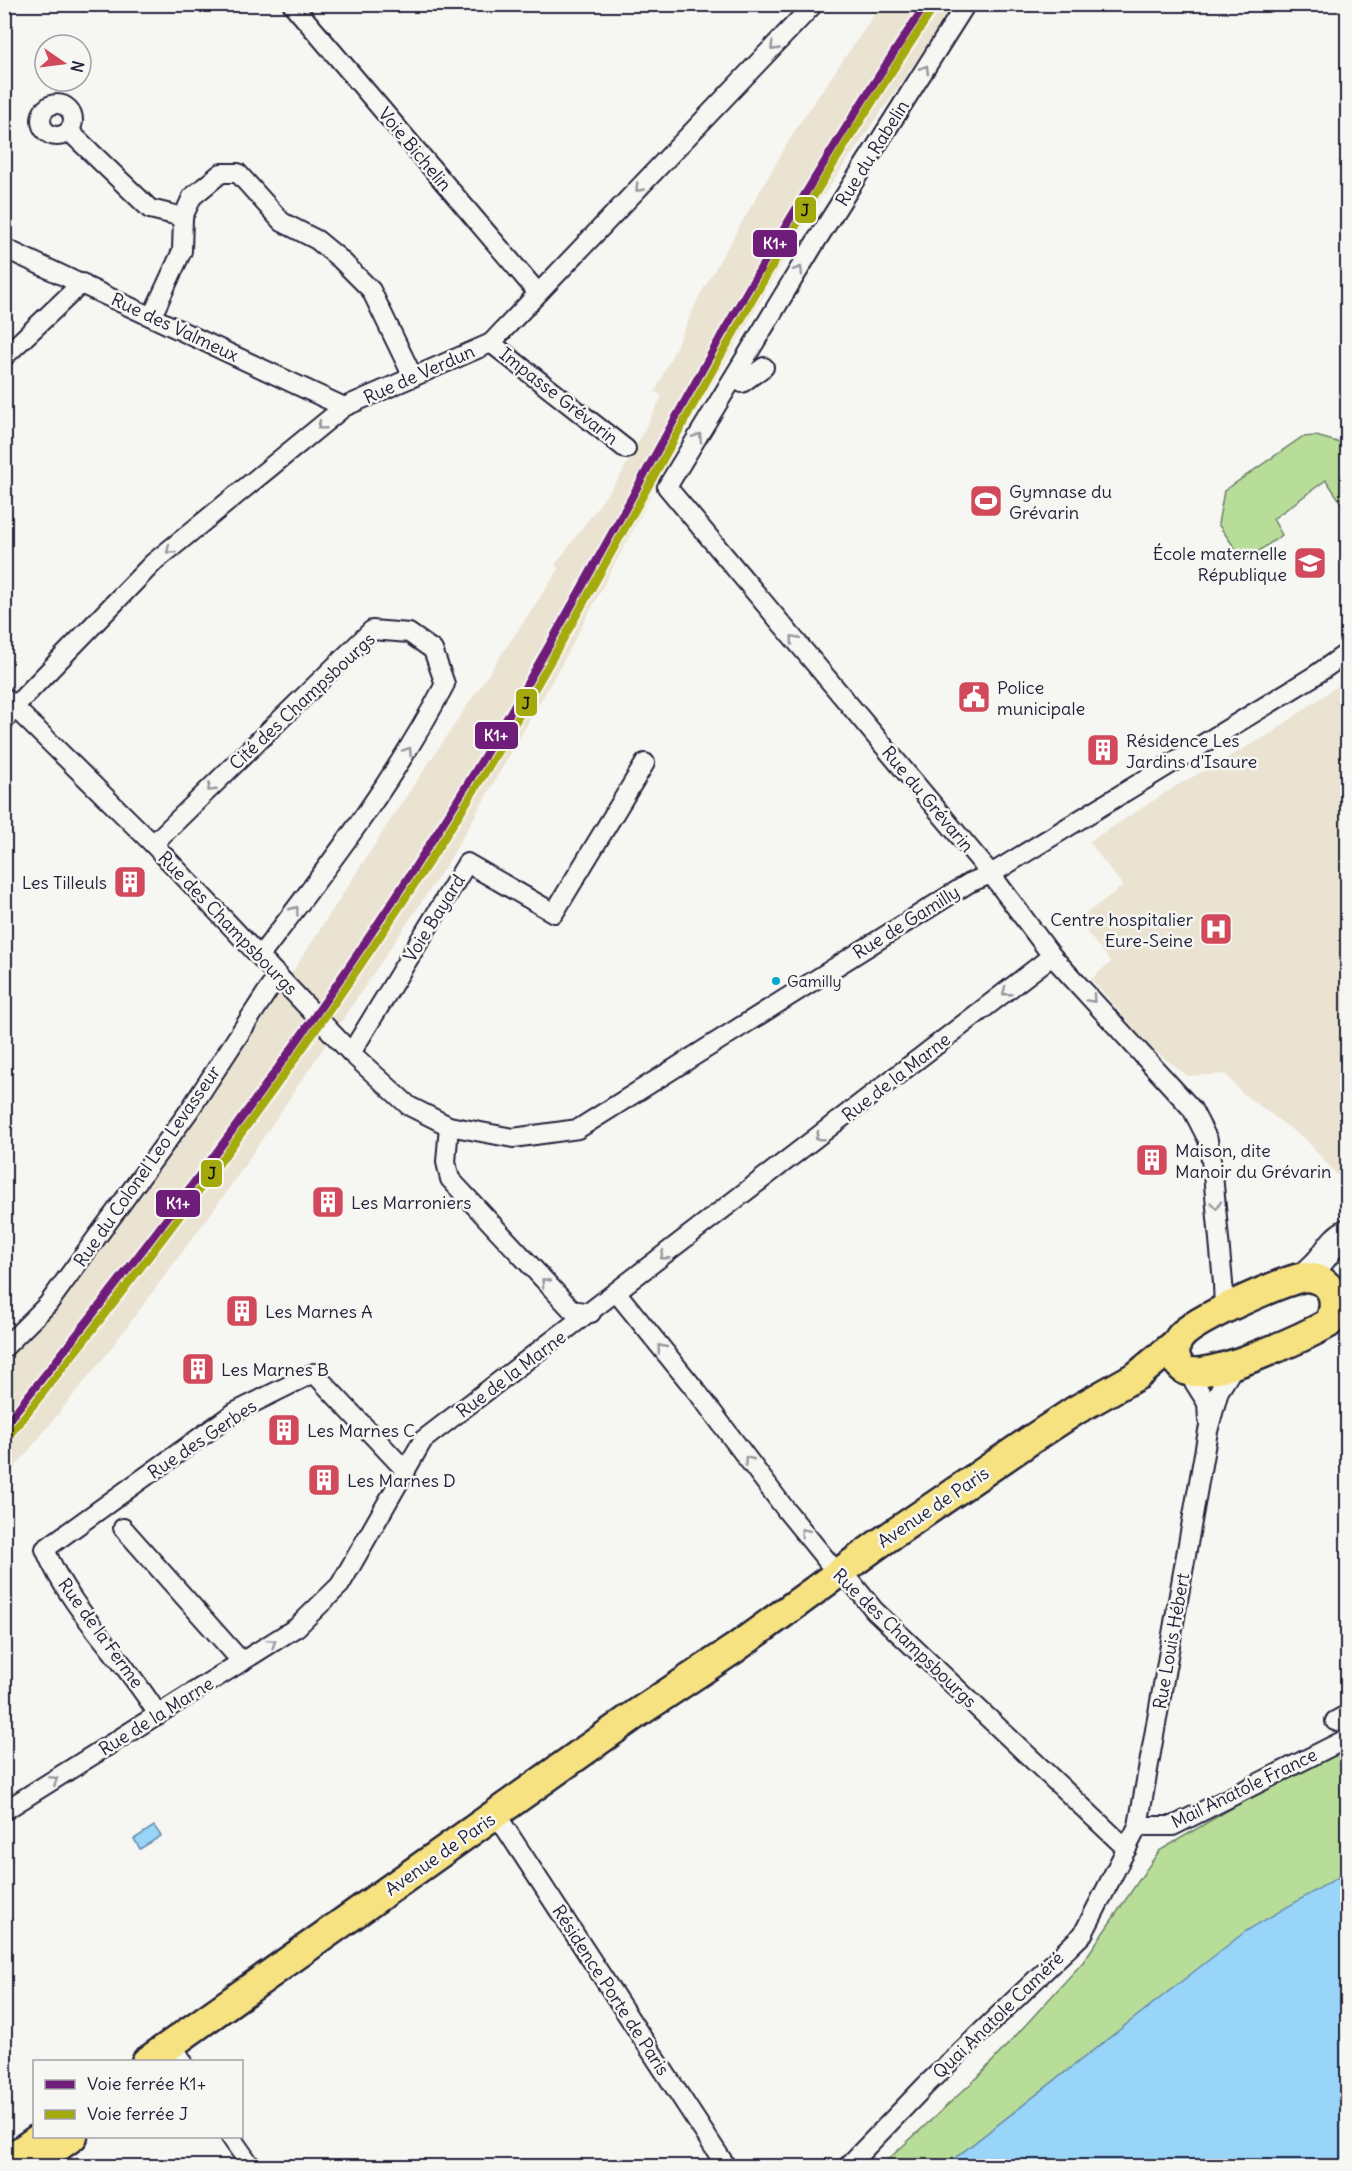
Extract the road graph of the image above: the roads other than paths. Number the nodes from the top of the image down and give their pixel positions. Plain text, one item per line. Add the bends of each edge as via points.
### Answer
1 (292, 4) edge
2 (966, 4) edge
3 (812, 5) edge
4 (69, 131) dead end
5 (183, 217) junction
6 (4, 248) edge
7 (82, 283) junction
8 (538, 293) junction
9 (152, 316) junction
10 (491, 342) junction
11 (4, 357) edge
12 (764, 367) dead end
13 (413, 376) junction
14 (742, 383) junction
15 (344, 406) junction
16 (626, 449) dead end
17 (667, 487) joint
18 (1347, 652) edge
19 (10, 701) edge
20 (4, 721) edge
21 (645, 763) dead end
22 (153, 844) junction
23 (992, 874) junction
24 (260, 956) junction
25 (1052, 956) junction
26 (282, 979) junction
27 (351, 1053) junction
28 (450, 1126) junction
29 (1347, 1232) edge
30 (1347, 1240) edge
31 (1304, 1277) junction
32 (617, 1293) junction
33 (1336, 1294) edge
34 (1224, 1310) junction
35 (591, 1313) junction
36 (1338, 1323) edge
37 (1175, 1344) junction
38 (4, 1348) edge
39 (1235, 1365) junction
40 (1187, 1371) junction
41 (1138, 1375) junction
42 (1208, 1431) junction
43 (406, 1471) junction
44 (123, 1528) dead end
45 (45, 1550) joint
46 (837, 1573) junction
47 (242, 1662) junction
48 (1347, 1714) edge
49 (158, 1715) junction
50 (1347, 1723) edge
51 (1347, 1738) edge
52 (4, 1811) edge
53 (501, 1822) junction
54 (1138, 1826) junction
55 (1127, 1849) junction
56 (178, 2056) edge
57 (152, 2060) edge
58 (39, 2138) edge
59 (70, 2138) edge
60 (232, 2138) edge
61 (4, 2163) edge
62 (31, 2166) edge
63 (251, 2166) edge
64 (726, 2166) edge
65 (848, 2166) edge

1 - 8 street, Voie Bichelin
14 -> 2 street, Rue du Rabelin via 815,243
3 -> 8 street, Rue de Verdun
4 - 5 street via 150,209
5 - 9 street via 182,251
5 - 13 street via 192,197 221,173 238,173 282,222 317,240 371,290
6 - 7 street, Rue des Valmeux
7 - 9 street, Rue des Valmeux
7 - 11 street
8 - 10 street, Rue de Verdun
9 - 15 street, Rue des Valmeux
10 - 13 street, Rue de Verdun
10 - 16 street, Impasse Grévarin
12 - 14 street
13 - 15 street, Rue de Verdun
17 -> 14 street, Rue du Rabelin
15 -> 19 street, Rue de Verdun via 153,563
23 -> 17 street, Rue du Grévarin
18 - 23 street, Rue de Gamilly
19 - 20 street, Rue de Verdun
19 - 22 street, Rue des Champsbourgs
21 - 27 street, Voie Bayard via 554,913 467,863
22 - 24 street, Rue des Champsbourgs
24 -> 22 street, Cité des Champsbourgs via 356,829 419,734 445,684 433,650 409,633 372,630
23 - 25 street, Rue du Grévarin
23 - 28 street, Rue de Gamilly via 969,883 578,1129 513,1138
24 - 26 street, Rue des Champsbourgs
25 -> 32 street, Rue de la Marne
25 -> 34 street, Rue du Grévarin via 1192,1109 1208,1140
26 - 27 street, Rue des Champsbourgs
26 - 38 street, Rue du Colonel Leo Levasseur via 48,1304
27 - 28 street, Rue des Champsbourgs via 409,1106
35 -> 28 street via 572,1310 450,1179 446,1162
29 - 31 main road via 1328,1247
30 - 33 main road via 1340,1252
31 - 33 main road via 1314,1277
31 - 34 main road, Avenue de Paris
32 - 35 street, Rue de la Marne
46 -> 32 street, Rue des Champsbourgs
33 - 36 main road
34 - 37 main road, Avenue de Paris via 1191,1327
35 - 43 street, Rue de la Marne via 423,1440
36 - 39 main road, Avenue de Paris
37 - 40 main road via 1176,1357
37 - 41 main road, Avenue de Paris
39 - 40 main road, Avenue de Paris
39 - 42 street, Rue Louis Hébert via 1219,1391
40 - 41 main road, Avenue de Paris
40 - 42 street, Rue Louis Hébert via 1207,1404
41 - 46 main road, Avenue de Paris via 1076,1410
42 - 54 street, Rue Louis Hébert
43 - 45 street, Rue des Gerbes via 314,1373 235,1412
47 -> 43 street, Rue de la Marne via 297,1628 340,1585
44 - 47 street
45 - 49 street, Rue de la Ferme via 76,1601
46 - 53 main road, Avenue de Paris via 734,1649 639,1712
46 - 55 street, Rue des Champsbourgs via 850,1580 874,1611
47 - 49 street, Rue de la Marne
48 - 50 street via 1335,1721
52 -> 49 street, Rue de la Marne
51 - 54 street, Mail Anatole France via 1173,1826
53 - 56 main road, Avenue de Paris
53 - 64 street, Résidence Porte de Paris
54 - 55 street, Rue Louis Hébert
55 - 65 street, Quai Anatole Caméré via 1083,1934
56 - 57 main road, Avenue de Paris
58 - 61 main road
59 - 62 main road
60 - 63 street

